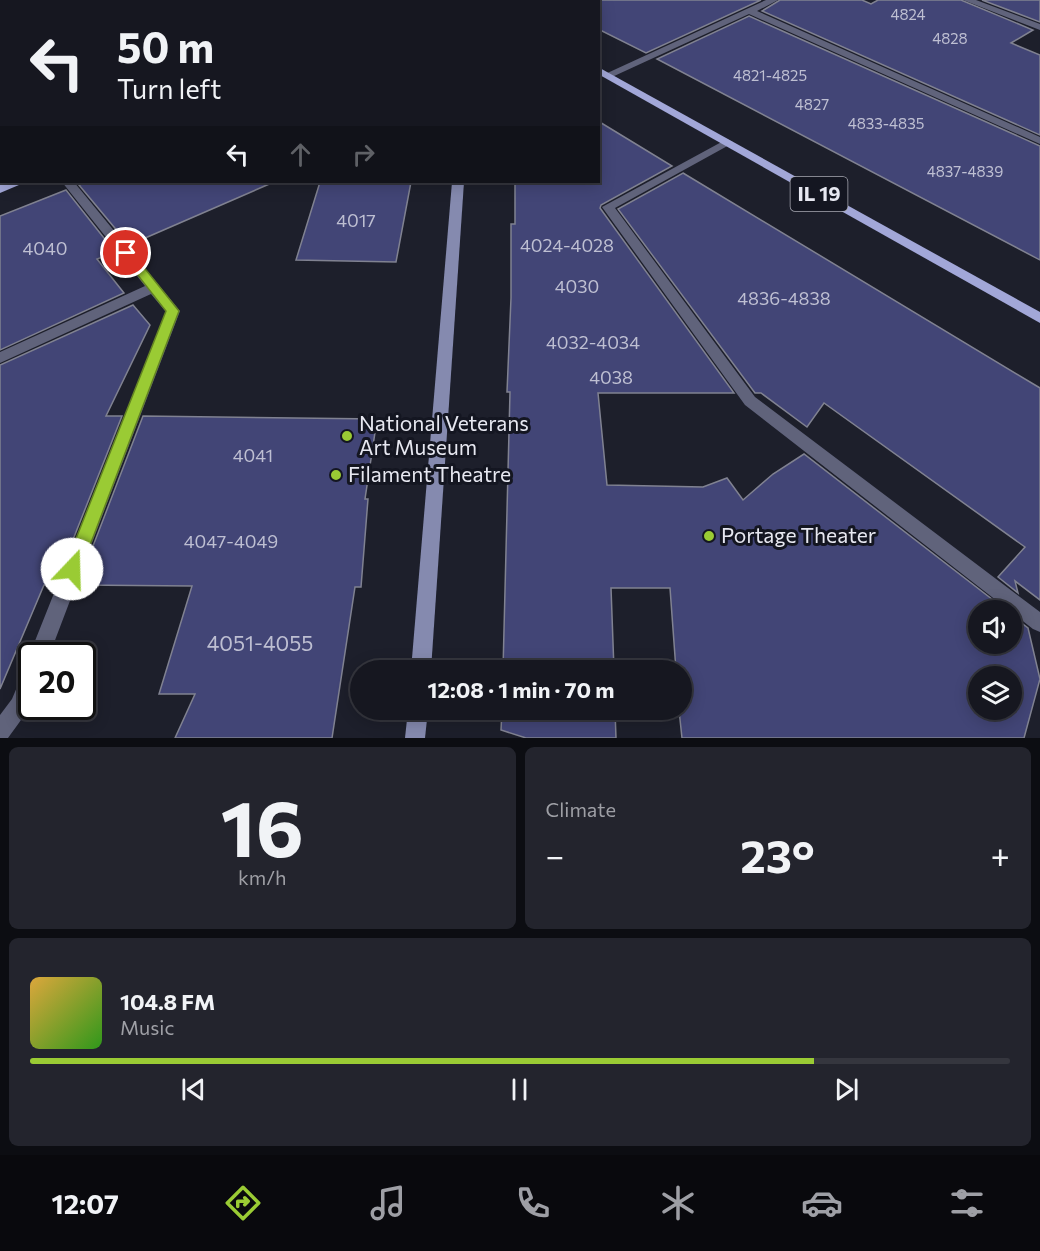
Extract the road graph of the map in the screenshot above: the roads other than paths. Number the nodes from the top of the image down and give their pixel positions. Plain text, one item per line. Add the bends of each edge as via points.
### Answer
1 (773, 0) edge
2 (968, 0) edge
3 (750, 11) junction
4 (1040, 27) edge
5 (603, 73) edge
6 (1040, 141) edge
7 (727, 142) junction
8 (17, 183) edge
9 (69, 183) edge
10 (458, 183) edge
11 (0, 189) edge
12 (154, 287) junction
13 (1040, 318) edge
14 (0, 358) edge
15 (1040, 623) edge
16 (44, 642) edge
17 (422, 660) edge
18 (18, 707) edge
19 (417, 720) edge
20 (0, 732) edge
21 (416, 738) edge

1 - 3 street
2 - 4 street
3 - 5 street
3 - 6 street
5 - 7 main road, IL 19
7 - 13 main road, IL 19
7 - 15 street via 608,207 750,401
8 - 11 main road
9 - 12 street
10 - 17 main road
12 - 14 street
12 - 16 street via 173,311
18 - 20 street
19 - 21 main road

